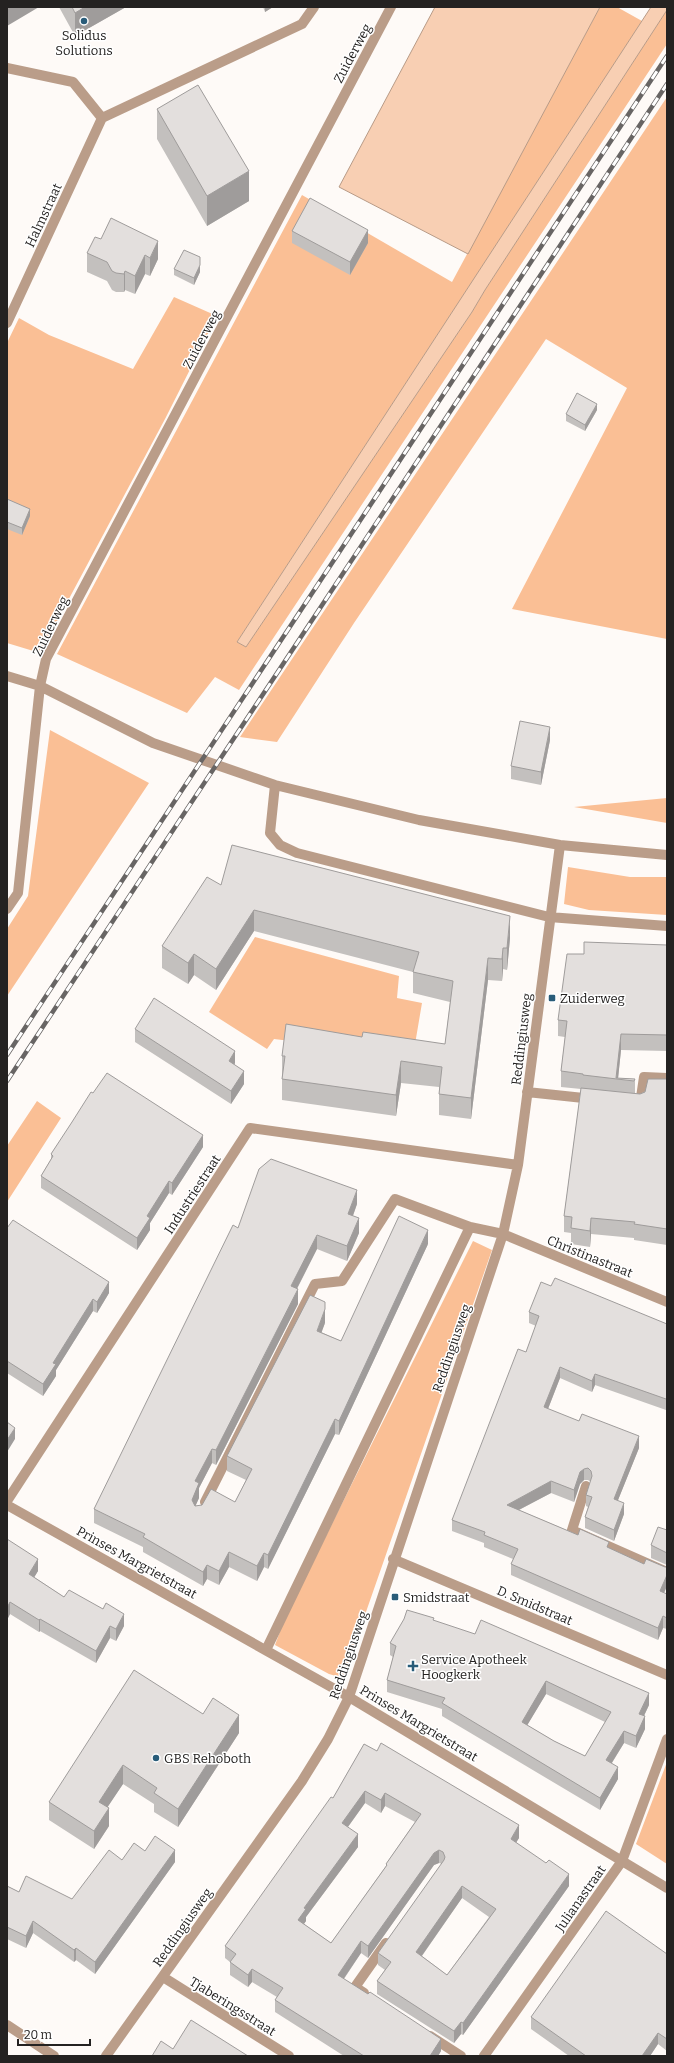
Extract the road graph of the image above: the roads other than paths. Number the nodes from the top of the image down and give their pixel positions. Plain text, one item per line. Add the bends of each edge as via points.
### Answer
1 (314, 7) edge
2 (390, 7) edge
3 (7, 68) edge
4 (102, 118) junction
5 (7, 323) edge
6 (7, 676) edge
7 (40, 686) junction
8 (275, 785) junction
9 (560, 845) junction
10 (667, 855) edge
11 (7, 909) edge
12 (550, 916) junction
13 (667, 926) edge
14 (667, 1078) edge
15 (527, 1092) junction
16 (602, 1100) edge
17 (625, 1102) edge
18 (518, 1165) junction
19 (470, 1227) junction
20 (503, 1234) junction
21 (667, 1302) edge
22 (586, 1486) dead end
23 (7, 1501) edge
24 (7, 1505) edge
25 (198, 1514) edge
26 (393, 1559) junction
27 (667, 1572) edge
28 (266, 1650) junction
29 (667, 1674) edge
30 (349, 1697) junction
31 (667, 1739) edge
32 (622, 1861) junction
33 (667, 1888) edge
34 (390, 1937) edge
35 (163, 1977) junction
36 (375, 2000) edge
37 (7, 2025) edge
38 (421, 2030) edge
39 (487, 2055) edge
40 (54, 2056) edge
41 (106, 2056) edge
42 (289, 2056) edge
43 (461, 2056) edge

1 - 4 street via 302,24
2 - 7 street, Zuiderweg via 46,659
3 - 4 street via 73,82
4 - 5 street, Halmstraat
6 - 7 street
7 - 8 street via 153,742
7 - 11 street, Zuiderweg via 18,893
8 - 9 street via 419,820
8 - 12 street via 270,833 280,845 297,853
9 - 10 street
9 - 12 street, Reddingiusweg
12 - 13 street
12 - 15 street, Reddingiusweg
14 - 17 street via 644,1077 640,1104
15 - 16 street
15 - 18 street, Reddingiusweg
18 - 20 street, Reddingiusweg
18 - 23 street, Industriestraat via 250,1128
19 - 20 street
19 - 25 street via 395,1199 342,1281 315,1284
19 - 28 street
20 - 21 street, Christinastraat
20 - 26 street, Reddingiusweg
22 - 27 street via 572,1530
24 - 28 street, Prinses Margrietstraat
26 - 29 street, D. Smidstraat
26 - 30 street, Reddingiusweg
28 - 30 street, Prinses Margrietstraat
30 - 32 street, Prinses Margrietstraat
30 - 35 street, Reddingiusweg via 328,1739 302,1781
31 - 32 street, Julianastraat
32 - 33 street, Prinses Margrietstraat
32 - 39 street, Julianastraat
34 - 36 street via 355,1987
35 - 41 street, Reddingiusweg
35 - 42 street, Tjaberingsstraat
37 - 40 street
38 - 43 street

